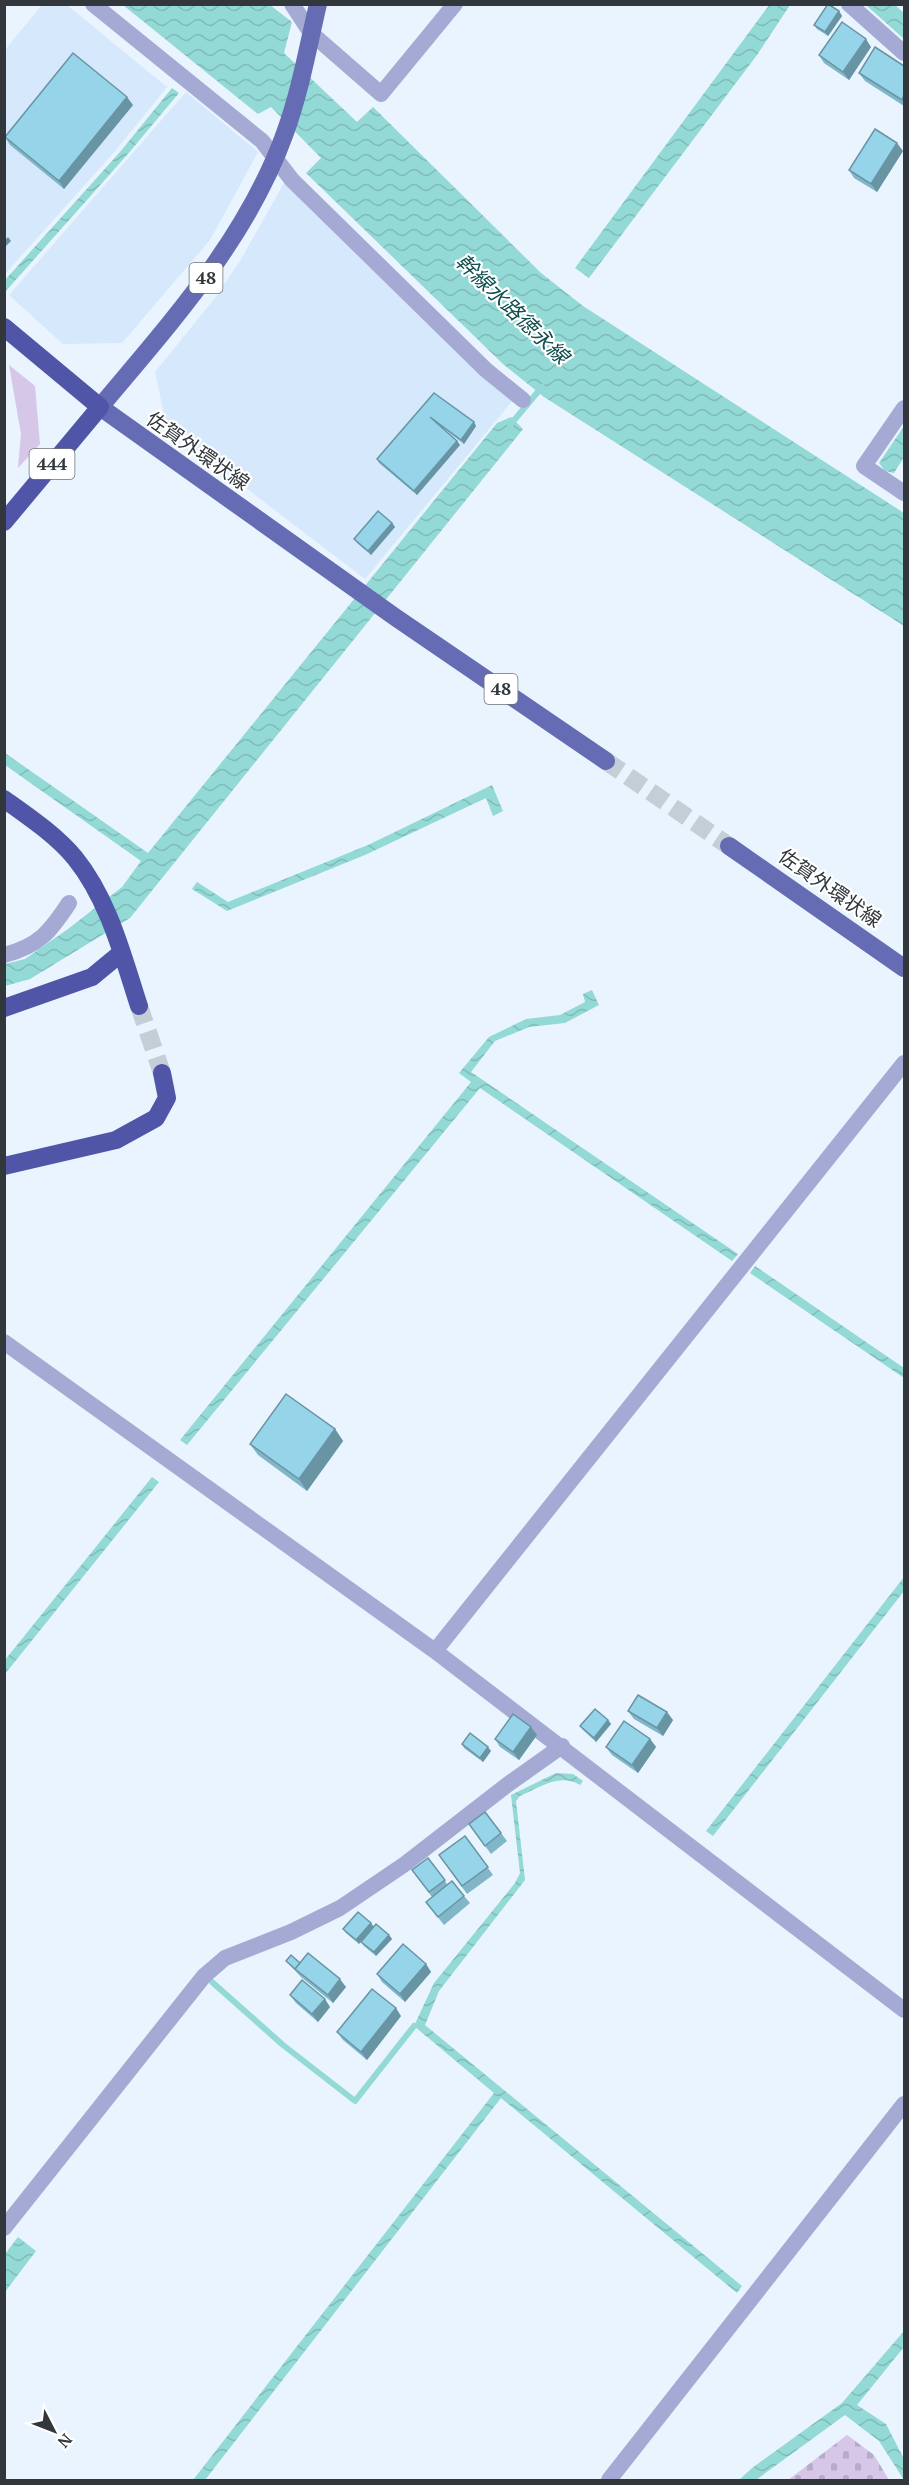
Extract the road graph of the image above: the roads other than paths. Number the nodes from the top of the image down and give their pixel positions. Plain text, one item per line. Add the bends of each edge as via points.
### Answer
1 (93, 4) edge
2 (292, 4) edge
3 (318, 4) edge
4 (455, 4) edge
5 (849, 4) edge
6 (311, 33) junction
7 (904, 53) edge
8 (276, 157) junction
9 (6, 332) edge
10 (523, 399) dead end
11 (100, 407) junction
12 (904, 408) edge
13 (904, 493) edge
14 (4, 522) edge
15 (606, 761) tunnel mouth
16 (4, 799) edge
17 (729, 846) tunnel mouth
18 (69, 903) dead end
19 (121, 953) junction
20 (4, 955) edge
21 (904, 968) edge
22 (139, 1006) tunnel mouth
23 (4, 1008) edge
24 (904, 1063) edge
25 (162, 1073) tunnel mouth
26 (4, 1166) edge
27 (4, 1342) edge
28 (435, 1651) junction
29 (562, 1746) junction
30 (904, 2010) edge
31 (904, 2104) edge
32 (4, 2228) edge
33 (609, 2481) edge

1 - 8 street via 262,141
2 - 6 street
3 - 6 main road, 48
4 - 6 street via 381,94
5 - 7 street
6 - 8 main road, 48
8 - 10 street via 292,180 486,370
8 - 11 main road, 48 via 251,209 205,279
9 - 11 highway
11 - 14 highway, 444
11 - 15 main road, 佐賀外環状線 / 48
12 - 13 street via 864,466
16 - 19 highway via 75,858 92,884
17 - 21 main road, 佐賀外環状線
18 - 20 street via 50,932 25,950
19 - 22 highway
19 - 23 highway via 92,977
24 - 28 street
25 - 26 highway via 167,1098 156,1118 116,1140
27 - 28 street
28 - 29 street
29 - 30 street
29 - 32 street via 340,1908 225,1958 204,1976
31 - 33 street

